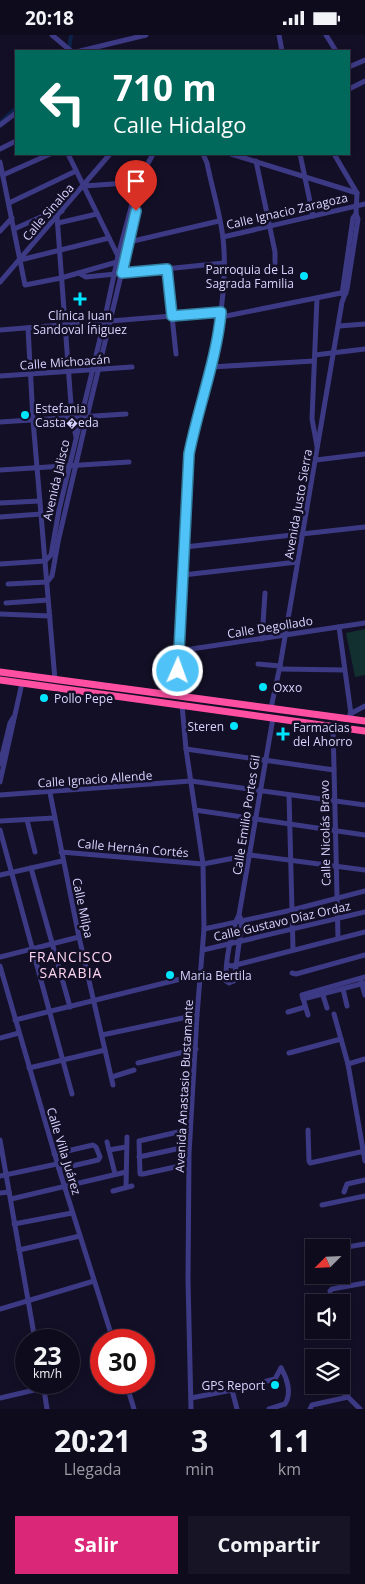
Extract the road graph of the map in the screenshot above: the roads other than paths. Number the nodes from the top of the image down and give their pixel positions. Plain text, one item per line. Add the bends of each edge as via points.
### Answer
1 (52, 35) edge
2 (146, 35) edge
3 (279, 35) edge
4 (326, 35) edge
5 (68, 49) edge
6 (84, 50) edge
7 (282, 50) edge
8 (335, 50) edge
9 (365, 60) edge
10 (350, 67) edge
11 (365, 81) edge
12 (350, 88) edge
13 (15, 114) edge
14 (0, 125) edge
15 (15, 142) edge
16 (0, 149) edge
17 (48, 155) edge
18 (68, 155) edge
19 (109, 155) edge
20 (152, 155) edge
21 (203, 155) edge
22 (235, 155) edge
23 (300, 155) edge
24 (335, 155) edge
25 (256, 161) junction
26 (0, 162) edge
27 (76, 171) junction
28 (3, 175) junction
29 (306, 177) junction
30 (140, 180) junction
31 (84, 186) junction
32 (4, 187) junction
33 (0, 192) edge
34 (357, 193) junction
35 (9, 203) junction
36 (365, 204) edge
37 (357, 205) junction
38 (62, 211) junction
39 (97, 214) junction
40 (57, 216) junction
41 (313, 216) junction
42 (12, 218) junction
43 (219, 221) junction
44 (58, 223) junction
45 (130, 225) junction
46 (270, 226) junction
47 (14, 229) junction
48 (0, 231) edge
49 (223, 237) junction
50 (109, 238) junction
51 (129, 242) junction
52 (60, 251) junction
53 (118, 259) junction
54 (19, 260) junction
55 (224, 263) junction
56 (275, 263) dead end
57 (167, 269) junction
58 (79, 273) junction
59 (122, 273) junction
60 (114, 274) junction
61 (61, 278) junction
62 (0, 282) edge
63 (344, 293) junction
64 (317, 298) junction
65 (221, 315) junction
66 (172, 316) junction
67 (107, 322) junction
68 (365, 324) edge
69 (65, 325) junction
70 (338, 326) junction
71 (28, 328) junction
72 (0, 329) edge
73 (365, 349) edge
74 (334, 352) junction
75 (176, 354) dead end
76 (314, 358) junction
77 (132, 367) dead end
78 (211, 367) junction
79 (95, 370) junction
80 (69, 372) junction
81 (31, 374) junction
82 (0, 377) edge
83 (126, 414) dead end
84 (72, 417) junction
85 (84, 417) junction
86 (33, 420) junction
87 (0, 422) edge
88 (79, 440) junction
89 (318, 449) junction
90 (365, 454) edge
91 (316, 460) junction
92 (129, 462) dead end
93 (73, 466) junction
94 (37, 467) junction
95 (0, 470) edge
96 (68, 487) junction
97 (40, 501) junction
98 (0, 503) edge
99 (59, 510) junction
100 (66, 511) junction
101 (41, 514) junction
102 (0, 517) edge
103 (365, 527) edge
104 (302, 534) junction
105 (185, 547) junction
106 (45, 561) junction
107 (297, 562) junction
108 (0, 564) edge
109 (183, 575) junction
110 (47, 583) junction
111 (8, 584) dead end
112 (265, 593) dead end
113 (48, 601) junction
114 (6, 603) dead end
115 (0, 614) edge
116 (50, 616) junction
117 (365, 623) edge
118 (339, 627) junction
119 (285, 635) junction
120 (262, 639) junction
121 (178, 651) junction
122 (258, 664) dead end
123 (280, 668) junction
124 (344, 670) junction
125 (0, 672) edge
126 (0, 680) edge
127 (55, 680) junction
128 (22, 683) junction
129 (174, 695) junction
130 (182, 705) junction
131 (365, 706) edge
132 (271, 709) junction
133 (351, 714) junction
134 (14, 718) junction
135 (273, 718) junction
136 (342, 718) junction
137 (365, 721) edge
138 (333, 727) junction
139 (365, 731) edge
140 (186, 749) junction
141 (265, 760) junction
142 (0, 764) edge
143 (334, 770) junction
144 (191, 781) junction
145 (0, 782) edge
146 (260, 791) junction
147 (50, 793) junction
148 (0, 795) edge
149 (289, 795) junction
150 (334, 801) junction
151 (365, 805) edge
152 (195, 810) junction
153 (54, 818) junction
154 (256, 819) junction
155 (27, 820) junction
156 (0, 821) edge
157 (290, 824) junction
158 (0, 830) edge
159 (335, 830) junction
160 (365, 835) edge
161 (35, 852) dead end
162 (61, 852) junction
163 (250, 855) junction
164 (62, 861) junction
165 (291, 862) junction
166 (203, 864) junction
167 (335, 867) junction
168 (31, 868) junction
169 (365, 870) edge
170 (12, 872) junction
171 (0, 875) edge
172 (365, 891) edge
173 (336, 899) junction
174 (292, 910) junction
175 (365, 912) edge
176 (240, 918) junction
177 (337, 918) junction
178 (235, 922) junction
179 (204, 929) junction
180 (293, 929) junction
181 (365, 932) edge
182 (78, 937) junction
183 (338, 938) junction
184 (240, 942) junction
185 (52, 943) junction
186 (231, 944) junction
187 (32, 948) junction
188 (293, 949) junction
189 (203, 950) junction
190 (365, 955) edge
191 (0, 957) edge
192 (236, 964) junction
193 (227, 965) junction
194 (0, 966) edge
195 (292, 973) dead end
196 (201, 974) junction
197 (363, 981) edge
198 (343, 989) junction
199 (322, 991) junction
200 (365, 995) edge
201 (95, 1001) junction
202 (347, 1006) dead end
203 (70, 1007) junction
204 (305, 1007) junction
205 (327, 1008) dead end
206 (50, 1012) junction
207 (288, 1012) dead end
208 (334, 1014) dead end
209 (197, 1015) junction
210 (308, 1015) dead end
211 (16, 1020) junction
212 (19, 1033) junction
213 (102, 1035) junction
214 (0, 1038) edge
215 (341, 1039) junction
216 (196, 1049) junction
217 (105, 1050) junction
218 (289, 1053) dead end
219 (365, 1059) edge
220 (62, 1060) junction
221 (138, 1063) dead end
222 (348, 1064) junction
223 (29, 1068) junction
224 (134, 1071) dead end
225 (112, 1077) junction
226 (113, 1085) dead end
227 (72, 1094) dead end
228 (308, 1130) dead end
229 (126, 1137) dead end
230 (0, 1140) edge
231 (107, 1142) dead end
232 (126, 1147) junction
233 (181, 1148) junction
234 (1, 1149) edge
235 (110, 1150) junction
236 (364, 1151) edge
237 (54, 1154) junction
238 (139, 1157) junction
239 (181, 1157) junction
240 (189, 1157) junction
241 (365, 1161) edge
242 (58, 1167) junction
243 (126, 1172) junction
244 (6, 1175) junction
245 (115, 1175) junction
246 (0, 1176) edge
247 (365, 1180) edge
248 (64, 1186) junction
249 (10, 1191) junction
250 (113, 1191) dead end
251 (344, 1192) dead end
252 (0, 1193) edge
253 (365, 1196) edge
254 (11, 1199) junction
255 (322, 1205) dead end
256 (72, 1213) junction
257 (14, 1224) junction
258 (80, 1236) junction
259 (365, 1244) edge
260 (350, 1246) edge
261 (19, 1250) junction
262 (94, 1281) junction
263 (365, 1283) edge
264 (352, 1286) dead end
265 (29, 1301) junction
266 (0, 1309) edge
267 (33, 1329) edge
268 (109, 1329) edge
269 (286, 1377) junction
270 (275, 1379) junction
271 (232, 1390) junction
272 (15, 1393) edge
273 (44, 1394) edge
274 (129, 1394) edge
275 (345, 1394) edge
276 (348, 1397) junction
277 (0, 1398) edge
278 (191, 1398) junction
279 (358, 1408) edge
280 (47, 1409) edge
281 (134, 1409) edge
282 (191, 1409) edge
283 (237, 1409) edge
284 (269, 1409) edge
285 (310, 1409) edge

1 - 5 street
2 - 6 street
3 - 7 street
4 - 8 street
9 - 10 street
11 - 12 street
13 - 14 street
15 - 16 street
17 - 28 street
18 - 27 street
19 - 31 street, Calle Sinaloa
20 - 30 street, Avenida Jalisco
21 - 43 street
22 - 25 street
23 - 29 street
24 - 34 street
25 - 29 street
25 - 46 street
26 - 28 street
27 - 31 street
27 - 35 street
28 - 32 street
29 - 34 street
29 - 41 street
30 - 31 street
30 - 45 street, Avenida Jalisco
31 - 38 street, Calle Sinaloa
31 - 39 street
32 - 33 street
32 - 35 street
34 - 37 street, Avenida Justo Sierra
35 - 42 street
36 - 37 street, Calle Ignacio Zaragoza
37 - 41 street, Calle Ignacio Zaragoza
37 - 63 street, Avenida Justo Sierra via 358,219
38 - 40 street, Calle Sinaloa
38 - 47 street
39 - 44 street
39 - 50 street
40 - 44 street
40 - 54 street, Calle Sinaloa
41 - 46 street, Calle Ignacio Zaragoza
42 - 47 street
42 - 48 street
43 - 49 street
43 - 51 street
44 - 52 street
45 - 51 street, Avenida Jalisco
45 - 53 street, Avenida Jalisco
46 - 49 street, Calle Ignacio Zaragoza
46 - 56 street
47 - 54 street
49 - 55 street
50 - 52 street
50 - 53 street
51 - 59 street, Avenida Jalisco
52 - 54 street
52 - 61 street
53 - 58 street
53 - 60 street, Avenida Jalisco
54 - 61 street via 25,285
54 - 62 street, Calle Sinaloa
55 - 57 street
55 - 65 street
57 - 59 street
57 - 66 street
58 - 60 street via 86,277
58 - 61 street
59 - 60 street
59 - 67 street, Avenida Jalisco
60 - 67 street, Avenida Jalisco
61 - 69 street
63 - 64 street
63 - 70 street, Avenida Justo Sierra
64 - 65 street
64 - 76 street
65 - 66 street
65 - 78 street
66 - 67 street
66 - 75 street
67 - 69 street
67 - 79 street, Avenida Jalisco
68 - 70 street
69 - 71 street
69 - 80 street
70 - 74 street, Avenida Justo Sierra
71 - 72 street
71 - 81 street
73 - 74 street
74 - 76 street
74 - 89 street, Avenida Justo Sierra
76 - 78 street
76 - 89 street via 312,419
77 - 79 street, Calle Michoacán
78 - 105 street via 189,454
79 - 80 street, Calle Michoacán
79 - 85 street, Avenida Jalisco
80 - 81 street, Calle Michoacán
80 - 84 street
81 - 82 street, Calle Michoacán
81 - 86 street
83 - 85 street
84 - 85 street
84 - 86 street
84 - 88 street
85 - 88 street, Avenida Jalisco
86 - 87 street
86 - 94 street
88 - 93 street, Avenida Jalisco
89 - 91 street, Avenida Justo Sierra
90 - 91 street
91 - 104 street, Avenida Justo Sierra
92 - 93 street
93 - 94 street
93 - 96 street, Avenida Jalisco
94 - 95 street
94 - 97 street
96 - 99 street, Avenida Jalisco
96 - 100 street, Avenida Jalisco
97 - 98 street
97 - 101 street
99 - 100 street
99 - 106 street, Avenida Jalisco via 51,555
100 - 110 street, Avenida Jalisco via 52,576
101 - 102 street
101 - 106 street
103 - 104 street
104 - 105 street
104 - 107 street, Avenida Justo Sierra
105 - 109 street
106 - 108 street
106 - 110 street, Avenida Jalisco
107 - 109 street
107 - 119 street, Avenida Justo Sierra
109 - 121 street
110 - 111 street
110 - 113 street, Avenida Jalisco
112 - 120 street
113 - 114 street
113 - 116 street, Avenida Jalisco
115 - 116 street
116 - 127 street, Avenida Jalisco
117 - 118 street, Calle Degollado
118 - 119 street, Calle Degollado
118 - 124 street
119 - 120 street, Calle Degollado
119 - 123 street, Avenida Justo Sierra
120 - 121 street, Calle Degollado
121 - 129 street
122 - 123 street
123 - 124 street
123 - 132 street, Avenida Justo Sierra
124 - 133 street
125 - 127 highway
126 - 128 highway
127 - 129 highway
128 - 130 highway
128 - 134 street
129 - 132 highway
130 - 135 highway
130 - 140 street, Avenida Anastasio Bustamante
131 - 133 street
132 - 136 highway
133 - 136 street
134 - 142 street
134 - 145 street
135 - 138 highway
135 - 141 street, Calle Emilio Portes Gil
136 - 137 highway
138 - 139 highway
138 - 143 street, Calle Nicolás Bravo
140 - 141 street
140 - 144 street, Avenida Anastasio Bustamante
141 - 143 street
141 - 146 street, Calle Emilio Portes Gil
143 - 150 street, Calle Nicolás Bravo
144 - 146 street, Calle Ignacio Allende
144 - 147 street, Calle Ignacio Allende
144 - 152 street, Avenida Anastasio Bustamante
146 - 149 street, Calle Ignacio Allende
146 - 154 street, Calle Emilio Portes Gil
147 - 148 street, Calle Ignacio Allende
147 - 153 street, Calle Milpa
149 - 150 street, Calle Ignacio Allende
149 - 157 street
150 - 151 street, Calle Ignacio Allende
150 - 159 street, Calle Nicolás Bravo
152 - 154 street
152 - 166 street, Avenida Anastasio Bustamante
153 - 155 street
153 - 162 street, Calle Milpa
154 - 157 street
154 - 163 street, Calle Emilio Portes Gil
155 - 156 street
155 - 161 street
157 - 159 street
157 - 165 street
158 - 170 street
159 - 160 street
159 - 167 street, Calle Nicolás Bravo
162 - 164 street, Calle Milpa
162 - 166 street, Calle Hernán Cortés
163 - 165 street
163 - 166 street, Calle Hernán Cortés
163 - 176 street, Calle Emilio Portes Gil
164 - 168 street, Calle Hernán Cortés
164 - 182 street, Calle Milpa
165 - 167 street
165 - 174 street
166 - 179 street, Avenida Anastasio Bustamante
167 - 169 street
167 - 173 street, Calle Nicolás Bravo
168 - 170 street, Calle Hernán Cortés
168 - 185 street
170 - 171 street, Calle Hernán Cortés
170 - 187 street
172 - 173 street
173 - 174 street
173 - 177 street, Calle Nicolás Bravo
174 - 176 street
174 - 180 street
175 - 177 street, Calle Gustavo Díaz Ordaz
176 - 178 street
176 - 184 street, Calle Emilio Portes Gil
177 - 180 street, Calle Gustavo Díaz Ordaz
177 - 183 street, Calle Nicolás Bravo
178 - 179 street
178 - 186 street
179 - 189 street, Avenida Anastasio Bustamante
180 - 184 street, Calle Gustavo Díaz Ordaz
180 - 188 street
181 - 183 street
182 - 185 street
182 - 201 street, Calle Milpa
183 - 188 street
184 - 186 street, Calle Gustavo Díaz Ordaz
184 - 192 street, Calle Emilio Portes Gil
185 - 187 street
185 - 203 street
186 - 189 street, Calle Gustavo Díaz Ordaz
186 - 193 street
187 - 191 street
187 - 206 street
188 - 192 street
189 - 196 street, Avenida Anastasio Bustamante
190 - 195 street
192 - 193 street
192 - 193 street, Calle Emilio Portes Gil via 234,981 229,983 226,981
194 - 211 street, Calle Villa Juárez
196 - 201 street
196 - 209 street, Avenida Anastasio Bustamante
197 - 198 street
197 - 199 street
197 - 200 street
198 - 199 street
198 - 202 street
199 - 204 street via 303,999
199 - 205 street
201 - 203 street
201 - 213 street, Calle Milpa
203 - 206 street
204 - 207 street
204 - 210 street
206 - 211 street
206 - 220 street
208 - 215 street
209 - 213 street
209 - 216 street, Avenida Anastasio Bustamante
211 - 212 street, Calle Villa Juárez
212 - 214 street
212 - 223 street, Calle Villa Juárez
213 - 217 street, Calle Milpa
215 - 218 street
215 - 222 street
216 - 221 street
216 - 240 street, Avenida Anastasio Bustamante
217 - 220 street
217 - 225 street, Calle Milpa
219 - 222 street
220 - 223 street
220 - 227 street
222 - 236 street
223 - 237 street, Calle Villa Juárez
224 - 225 street
225 - 226 street, Calle Milpa
228 - 236 street via 311,1163
229 - 232 street
230 - 234 street
231 - 235 street
232 - 235 street
232 - 243 street
233 - 238 street
233 - 238 street via 178,1132 141,1140
233 - 239 street
234 - 244 street
235 - 245 street
236 - 241 street
237 - 242 street, Calle Villa Juárez
237 - 242 street via 94,1145 100,1157
238 - 239 street via 142,1175 178,1167
239 - 240 street
240 - 278 street, Avenida Anastasio Bustamante
242 - 244 street
242 - 248 street, Calle Villa Juárez
243 - 245 street
243 - 250 street via 129,1187
244 - 246 street
244 - 249 street
245 - 248 street
247 - 251 street via 347,1184
248 - 254 street
248 - 256 street, Calle Villa Juárez
249 - 252 street
249 - 254 street
253 - 255 street
254 - 257 street
256 - 257 street
256 - 258 street, Calle Villa Juárez
257 - 261 street
258 - 261 street
258 - 262 street, Calle Villa Juárez
259 - 260 street
261 - 265 street
262 - 265 street
262 - 268 street, Calle Villa Juárez
263 - 264 street
265 - 266 street
265 - 267 street
269 - 270 street
269 - 270 street via 281,1368
269 - 284 street via 287,1402
270 - 271 street
271 - 278 street
271 - 283 street
272 - 277 street
273 - 280 street
274 - 281 street
275 - 276 street
276 - 279 street
276 - 285 street via 312,1405
278 - 282 street, Avenida Anastasio Bustamante

